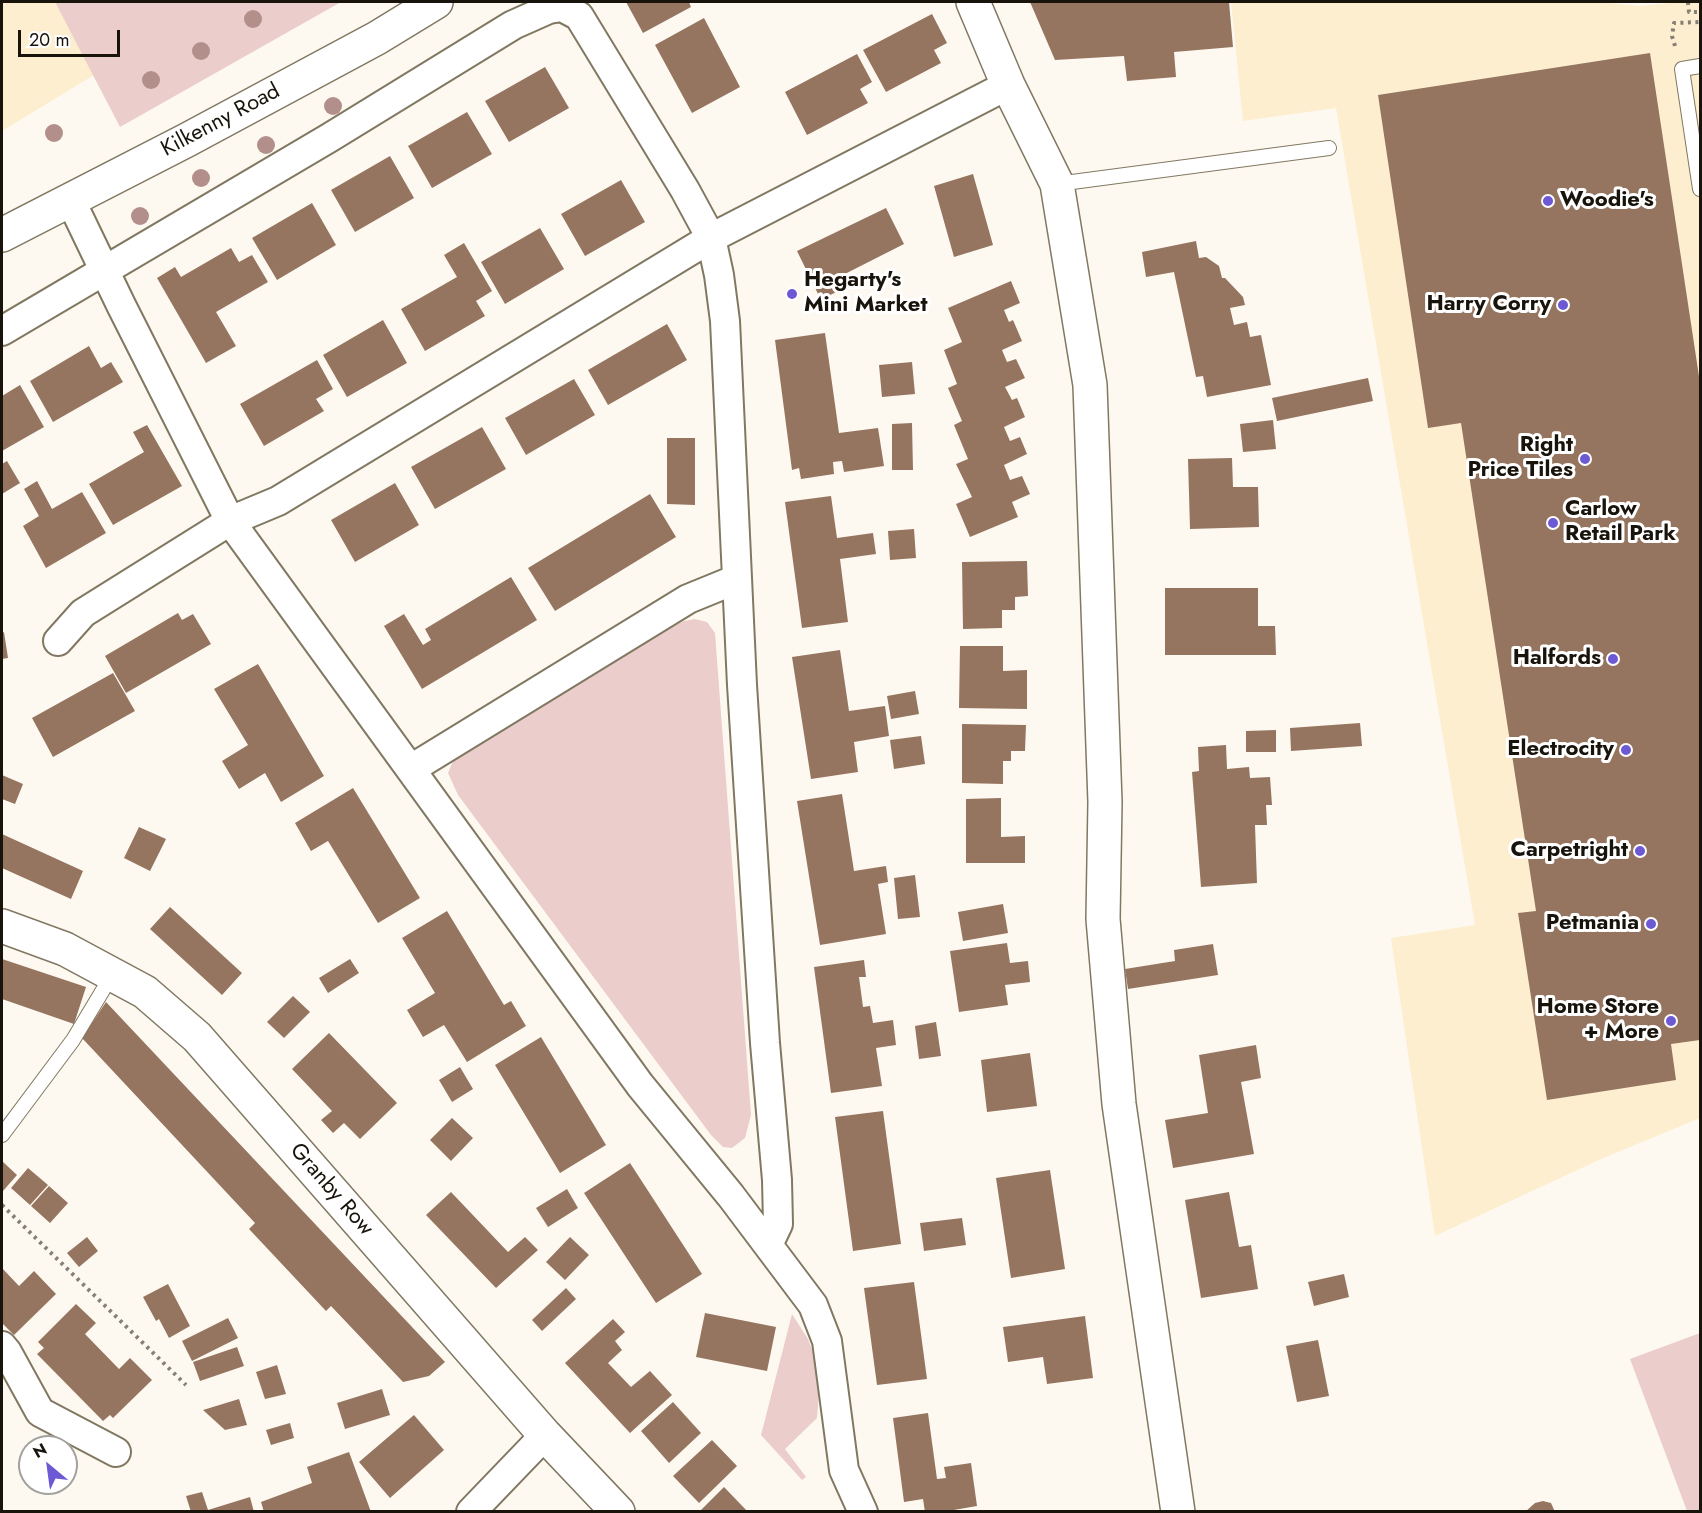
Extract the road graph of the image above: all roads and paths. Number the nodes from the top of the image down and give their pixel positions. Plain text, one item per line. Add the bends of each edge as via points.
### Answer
1 (436, 2) edge
2 (973, 2) edge
3 (1688, 2) edge
4 (1701, 12) edge
5 (1701, 22) edge
6 (1701, 66) edge
7 (1682, 69) junction
8 (1008, 85) junction
9 (1329, 148) dead end
10 (1057, 184) junction
11 (1701, 189) edge
12 (70, 199) junction
13 (2, 235) edge
14 (711, 238) junction
15 (104, 270) junction
16 (2, 330) edge
17 (230, 521) junction
18 (737, 579) junction
19 (58, 641) dead end
20 (411, 769) junction
21 (2, 926) edge
22 (112, 975) junction
23 (2, 1135) edge
24 (2, 1205) edge
25 (768, 1245) junction
26 (2, 1346) edge
27 (186, 1385) dead end
28 (545, 1435) junction
29 (116, 1452) dead end
30 (471, 1512) edge
31 (618, 1512) edge
32 (863, 1512) edge
33 (1178, 1512) edge

1 - 12 street, Kilkenny Road via 377,38
2 - 8 street
3 - 4 path via 1689,12
5 - 7 path via 1674,23 1672,36
6 - 7 lane
7 - 11 lane
8 - 10 street
8 - 14 street
9 - 10 lane
10 - 33 street via 1090,385 1106,802 1103,919 1119,1104
12 - 13 street, Kilkenny Road
12 - 15 street
14 - 15 street via 579,16 562,7 513,25
14 - 17 street via 278,501
14 - 18 street via 725,321
15 - 16 street
15 - 17 street
17 - 19 street via 83,613
17 - 20 street
18 - 20 street via 688,599
18 - 25 street via 777,1180 778,1224
20 - 25 street via 640,1085
21 - 22 street, Granby Row via 65,949
22 - 23 lane via 73,1040
22 - 28 street, Granby Row via 145,992 197,1037
24 - 27 path
25 - 32 street via 813,1305 827,1341 843,1470
26 - 29 street via 40,1412
28 - 30 street
28 - 31 street, Granby Row

